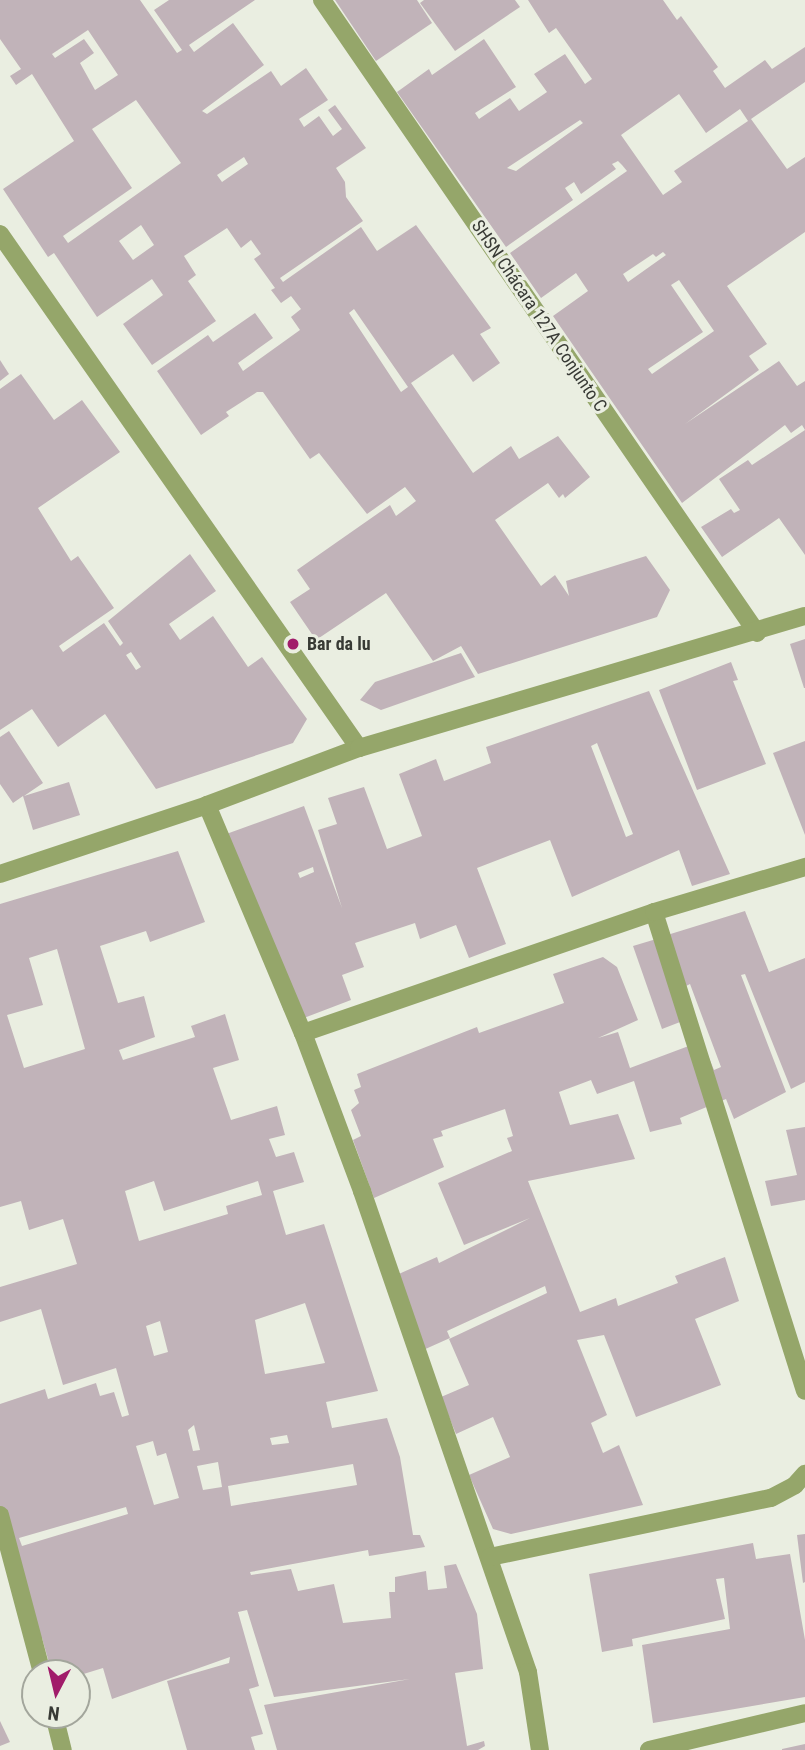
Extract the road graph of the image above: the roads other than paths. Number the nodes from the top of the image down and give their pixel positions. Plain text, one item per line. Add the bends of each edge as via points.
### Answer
1 (322, 0) edge
2 (0, 234) edge
3 (805, 616) edge
4 (757, 633) junction
5 (359, 748) junction
6 (207, 805) junction
7 (805, 867) edge
8 (0, 874) edge
9 (654, 912) junction
10 (303, 1033) junction
11 (805, 1391) edge
12 (805, 1474) edge
13 (0, 1516) edge
14 (490, 1557) junction
15 (38, 1659) edge
16 (805, 1713) edge
17 (58, 1729) edge
18 (63, 1750) edge
19 (540, 1750) edge
20 (649, 1750) edge

1 - 4 street, SHSN Chácara 127A Conjunto C
2 - 5 street
3 - 4 street
4 - 5 street
5 - 6 street
6 - 8 street
6 - 10 street
7 - 9 street
9 - 10 street
9 - 11 street
10 - 14 street
12 - 14 street via 771,1498
13 - 15 street
14 - 19 street via 528,1672
16 - 20 street
17 - 18 street

